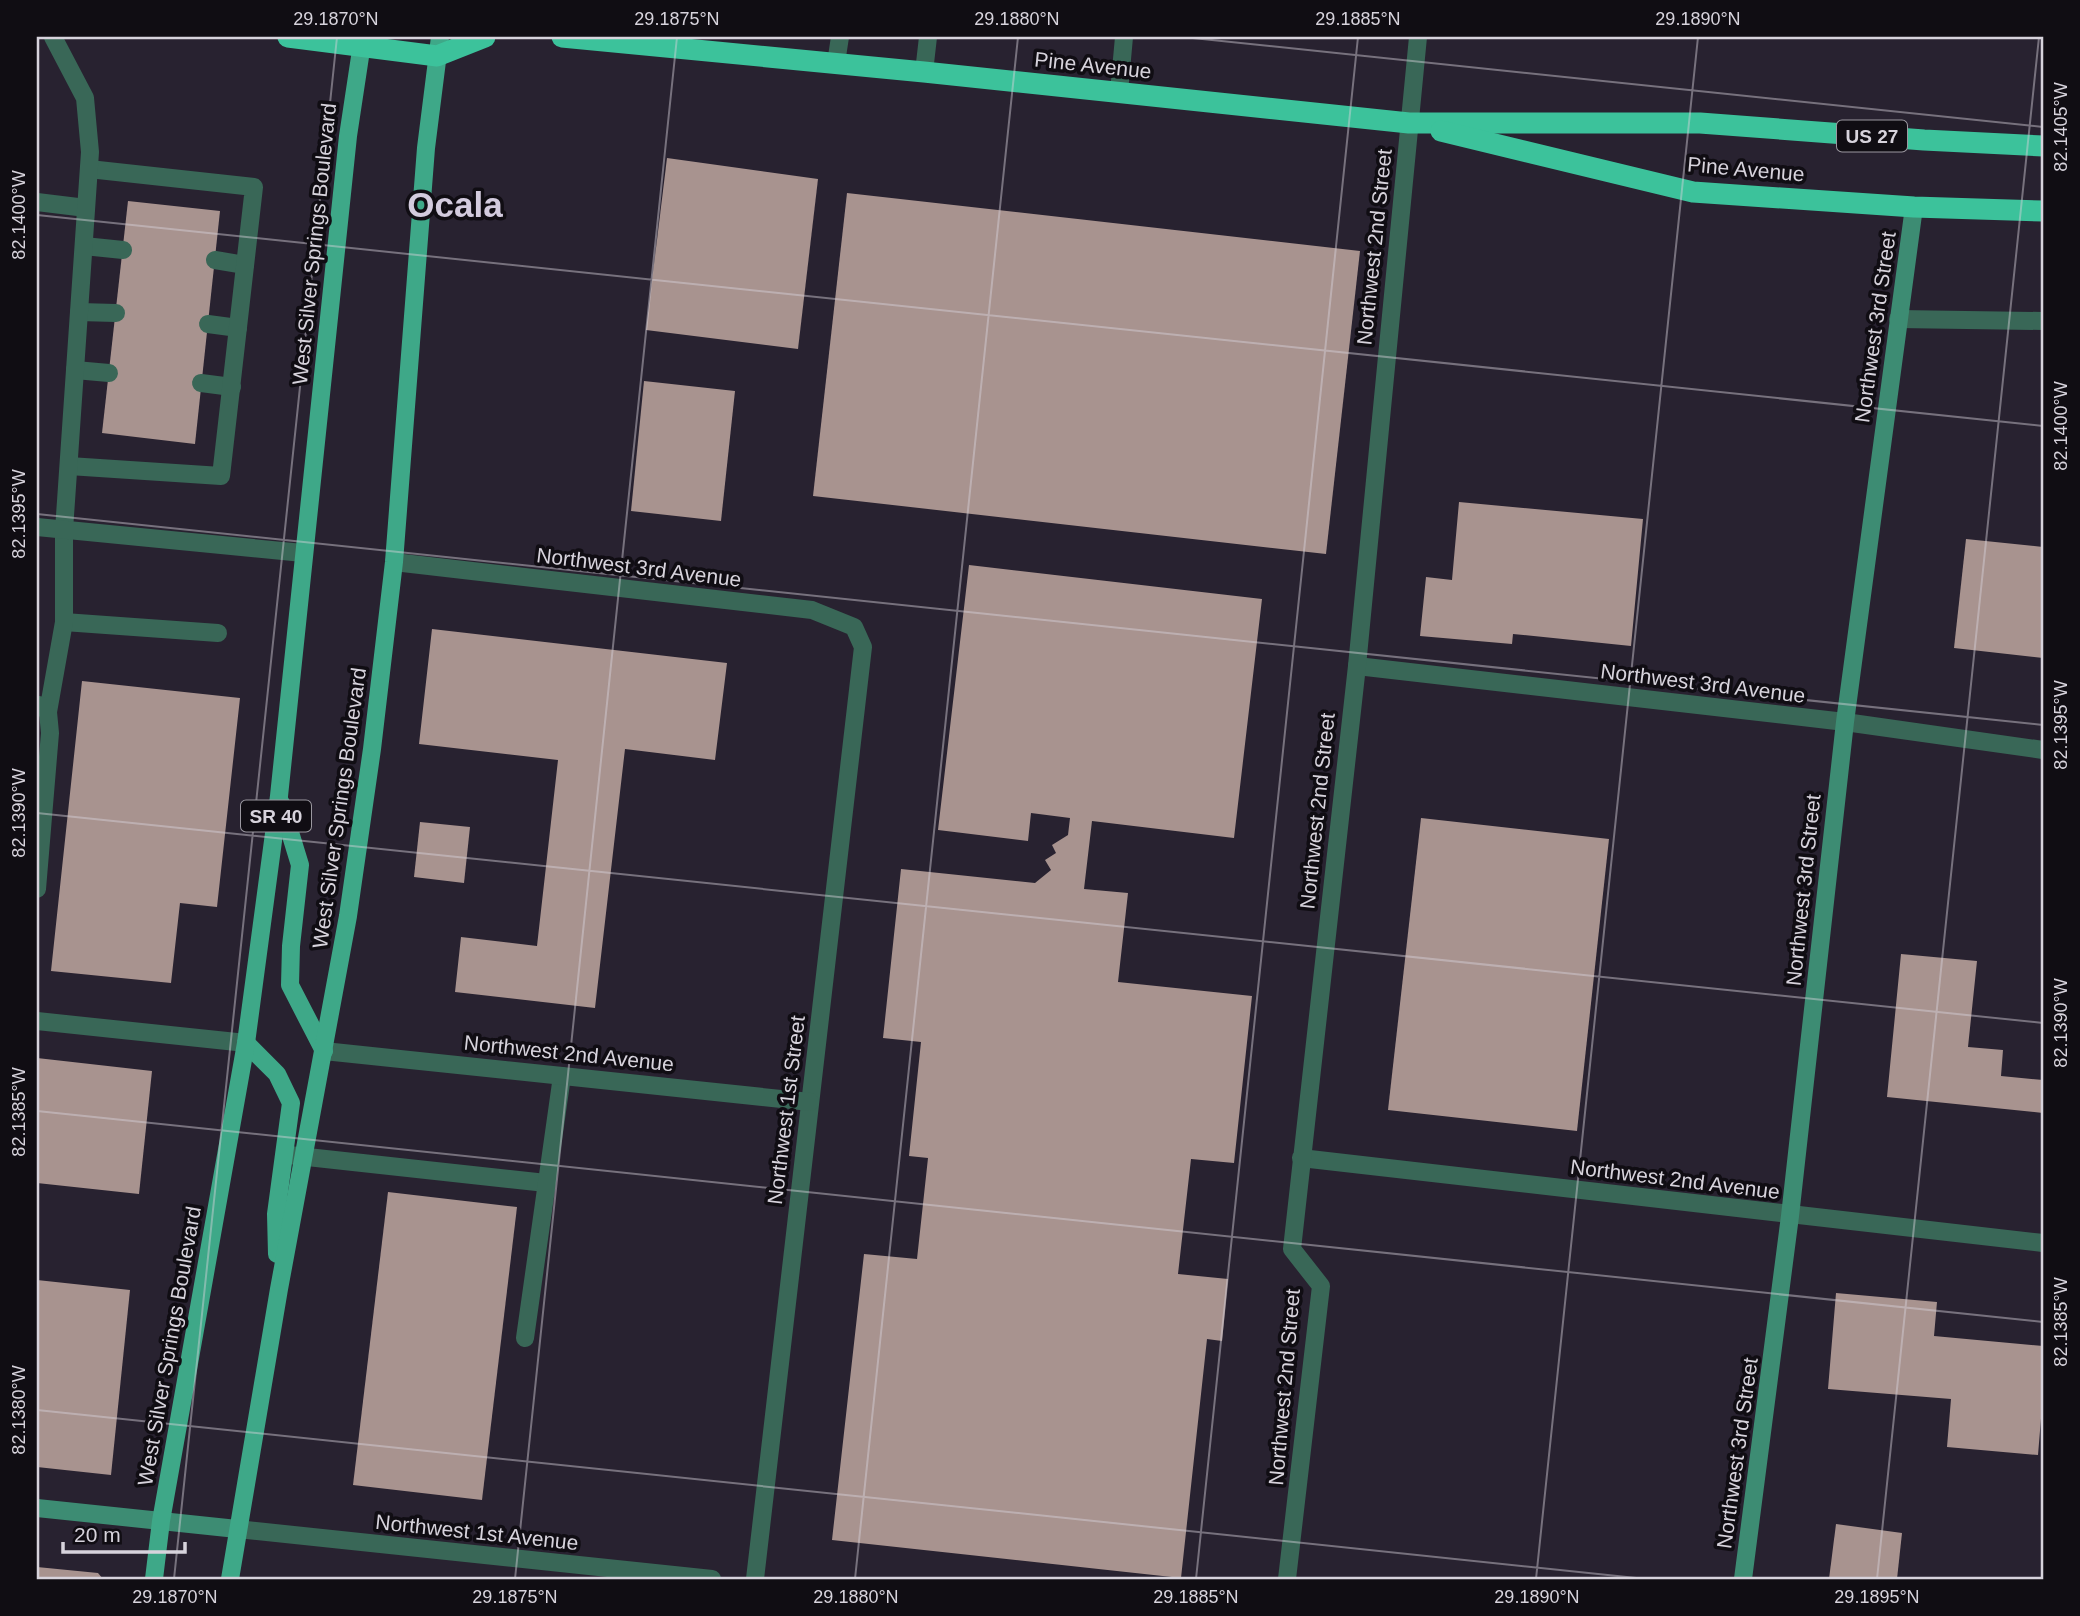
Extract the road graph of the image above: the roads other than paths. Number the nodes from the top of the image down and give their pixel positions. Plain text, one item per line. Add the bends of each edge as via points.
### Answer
1 (53, 37) edge
2 (288, 37) edge
3 (485, 37) edge
4 (562, 37) edge
5 (840, 37) edge
6 (928, 37) edge
7 (1124, 37) edge
8 (1418, 37) edge
9 (363, 42) edge
10 (438, 47) edge
11 (836, 63) junction
12 (924, 72) junction
13 (1119, 92) junction
14 (1409, 123) junction
15 (2043, 146) edge
16 (89, 169) junction
17 (37, 202) edge
18 (1914, 207) junction
19 (86, 208) junction
20 (2043, 211) edge
21 (84, 246) junction
22 (123, 250) dead end
23 (215, 260) dead end
24 (245, 265) junction
25 (79, 312) junction
26 (116, 313) dead end
27 (1898, 319) junction
28 (2043, 321) edge
29 (208, 324) dead end
30 (238, 328) junction
31 (75, 370) junction
32 (109, 373) dead end
33 (201, 383) dead end
34 (232, 387) junction
35 (69, 466) junction
36 (37, 527) edge
37 (64, 530) junction
38 (303, 553) junction
39 (394, 562) junction
40 (64, 622) junction
41 (218, 633) dead end
42 (863, 647) joint
43 (1357, 666) junction
44 (42, 708) edge
45 (1845, 722) junction
46 (2043, 750) edge
47 (279, 796) junction
48 (37, 889) edge
49 (37, 1021) edge
50 (247, 1043) junction
51 (324, 1051) junction
52 (562, 1076) junction
53 (810, 1102) junction
54 (285, 1155) junction
55 (303, 1157) junction
56 (1301, 1158) junction
57 (546, 1183) junction
58 (1790, 1216) junction
59 (2043, 1243) edge
60 (279, 1289) junction
61 (525, 1338) dead end
62 (37, 1508) edge
63 (161, 1521) junction
64 (237, 1529) junction
65 (154, 1579) edge
66 (230, 1579) edge
67 (712, 1579) edge
68 (755, 1579) edge
69 (1287, 1579) edge
70 (1743, 1579) edge

1 - 16 street via 85,98
2 - 9 highway
3 - 10 highway
4 - 11 highway, Pine Avenue / US 27
5 - 11 street
6 - 12 street
7 - 13 street
8 - 14 street, Northwest 2nd Street
9 - 10 highway
9 - 38 main road, West Silver Springs Boulevard / SR 40 via 348,136
10 - 39 main road, West Silver Springs Boulevard
11 - 12 highway, Pine Avenue / US 27
12 - 13 highway, Pine Avenue / US 27
13 - 14 highway, Pine Avenue / US 27
14 - 15 highway, Pine Avenue / US 27 via 1700,123
14 - 18 highway, Pine Avenue / US 27 via 1693,192
14 - 43 street, Northwest 2nd Street
16 - 19 street
16 - 24 street via 254,187
17 - 19 street
18 - 20 highway, Pine Avenue / US 27
18 - 27 street, Northwest 3rd Street
19 - 21 street
21 - 22 street
21 - 25 street
23 - 24 street
24 - 30 street
25 - 26 street
25 - 31 street
27 - 28 street
27 - 45 street, Northwest 3rd Street
29 - 30 street
30 - 34 street
31 - 32 street
31 - 35 street
33 - 34 street
34 - 35 street via 221,476
35 - 37 street
36 - 37 street
37 - 38 street
37 - 40 street
38 - 47 main road, West Silver Springs Boulevard / SR 40
39 - 42 street, Northwest 3rd Avenue via 812,610 854,627
39 - 51 main road, West Silver Springs Boulevard via 356,864
40 - 41 street
40 - 44 street
42 - 53 street, Northwest 1st Street
43 - 45 street, Northwest 3rd Avenue
43 - 56 street, Northwest 2nd Street
44 - 48 street via 48,761
45 - 46 street, Northwest 3rd Avenue
45 - 58 street, Northwest 3rd Street
47 - 50 main road, West Silver Springs Boulevard / SR 40
47 - 51 main road via 300,865 290,985
49 - 50 street
50 - 54 main road via 277,1074 291,1103
50 - 63 main road, West Silver Springs Boulevard / SR 40
51 - 52 street, Northwest 2nd Avenue
51 - 55 main road, West Silver Springs Boulevard
52 - 53 street, Northwest 2nd Avenue
52 - 57 street
53 - 68 street, Northwest 1st Street
54 - 55 street
54 - 60 main road via 276,1214
55 - 57 street
55 - 60 main road, West Silver Springs Boulevard
56 - 58 street, Northwest 2nd Avenue
56 - 69 street, Northwest 2nd Street via 1292,1249 1321,1286
57 - 61 street
58 - 59 street, Northwest 2nd Avenue
58 - 70 street, Northwest 3rd Street
60 - 64 main road, West Silver Springs Boulevard
62 - 63 street
63 - 64 street
63 - 65 main road, West Silver Springs Boulevard / SR 40
64 - 66 main road, West Silver Springs Boulevard
64 - 67 street, Northwest 1st Avenue

